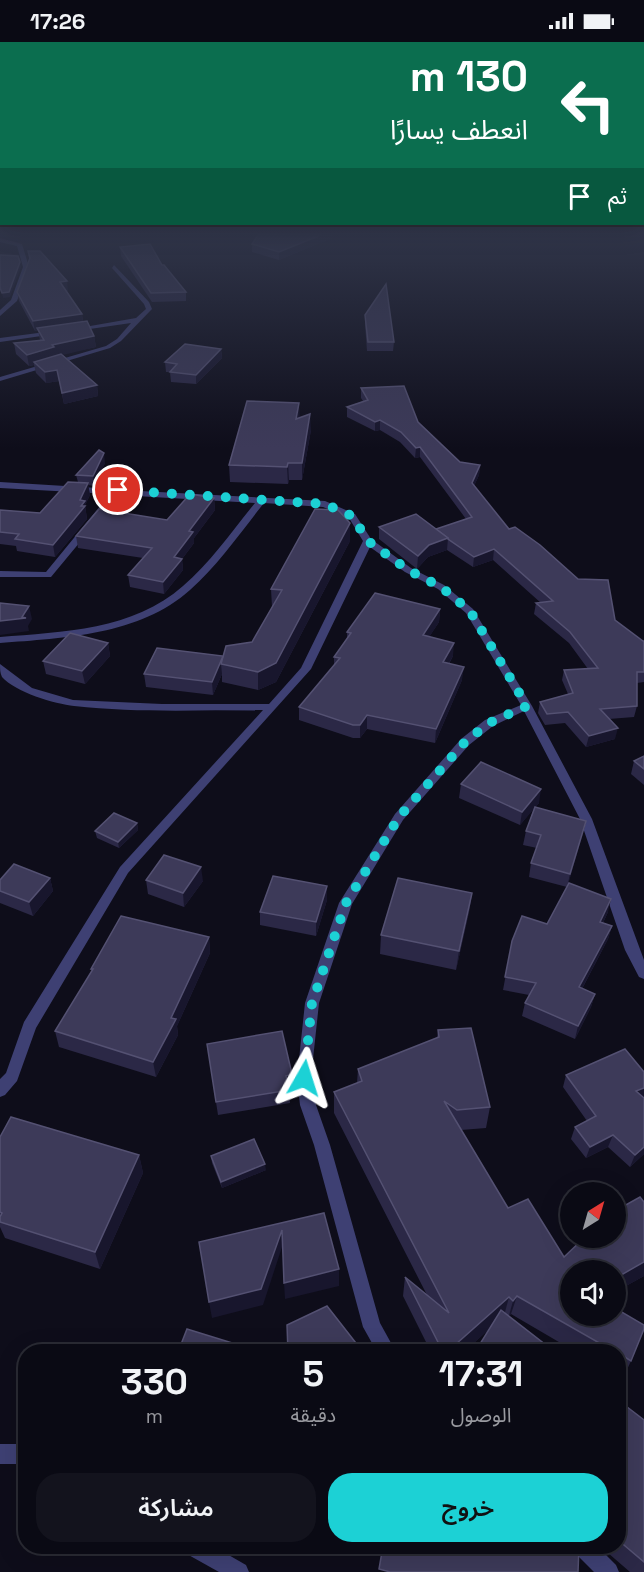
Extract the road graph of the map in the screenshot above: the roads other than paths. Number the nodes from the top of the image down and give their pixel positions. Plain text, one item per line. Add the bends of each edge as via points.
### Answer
1 (148, 306) edge
2 (138, 321) junction
3 (0, 340) edge
4 (0, 379) edge
5 (0, 485) edge
6 (118, 490) junction
7 (261, 501) junction
8 (368, 541) junction
9 (0, 574) edge
10 (0, 640) edge
11 (0, 667) edge
12 (527, 706) junction
13 (272, 707) junction
14 (644, 973) edge
15 (0, 1090) edge
16 (382, 1344) edge
17 (0, 1454) edge
18 (18, 1454) edge
19 (206, 1554) edge
20 (590, 1554) edge
21 (239, 1572) edge
22 (609, 1572) edge

1 - 2 street
2 - 3 street
2 - 4 street via 108,347
5 - 6 street
6 - 7 street
6 - 9 street via 48,575
7 - 8 street via 325,504 352,516
7 - 10 street via 176,598 118,624 80,633
8 - 12 street via 408,570 441,587 470,611
8 - 13 street via 306,669
11 - 13 street via 28,690 72,703
12 - 14 street via 586,819 632,950
12 - 16 street via 489,723 465,742 399,817 346,903 312,1003 304,1078 308,1105 372,1327
13 - 15 street via 124,870 29,1026 12,1076
17 - 18 street
19 - 21 street
20 - 22 street

